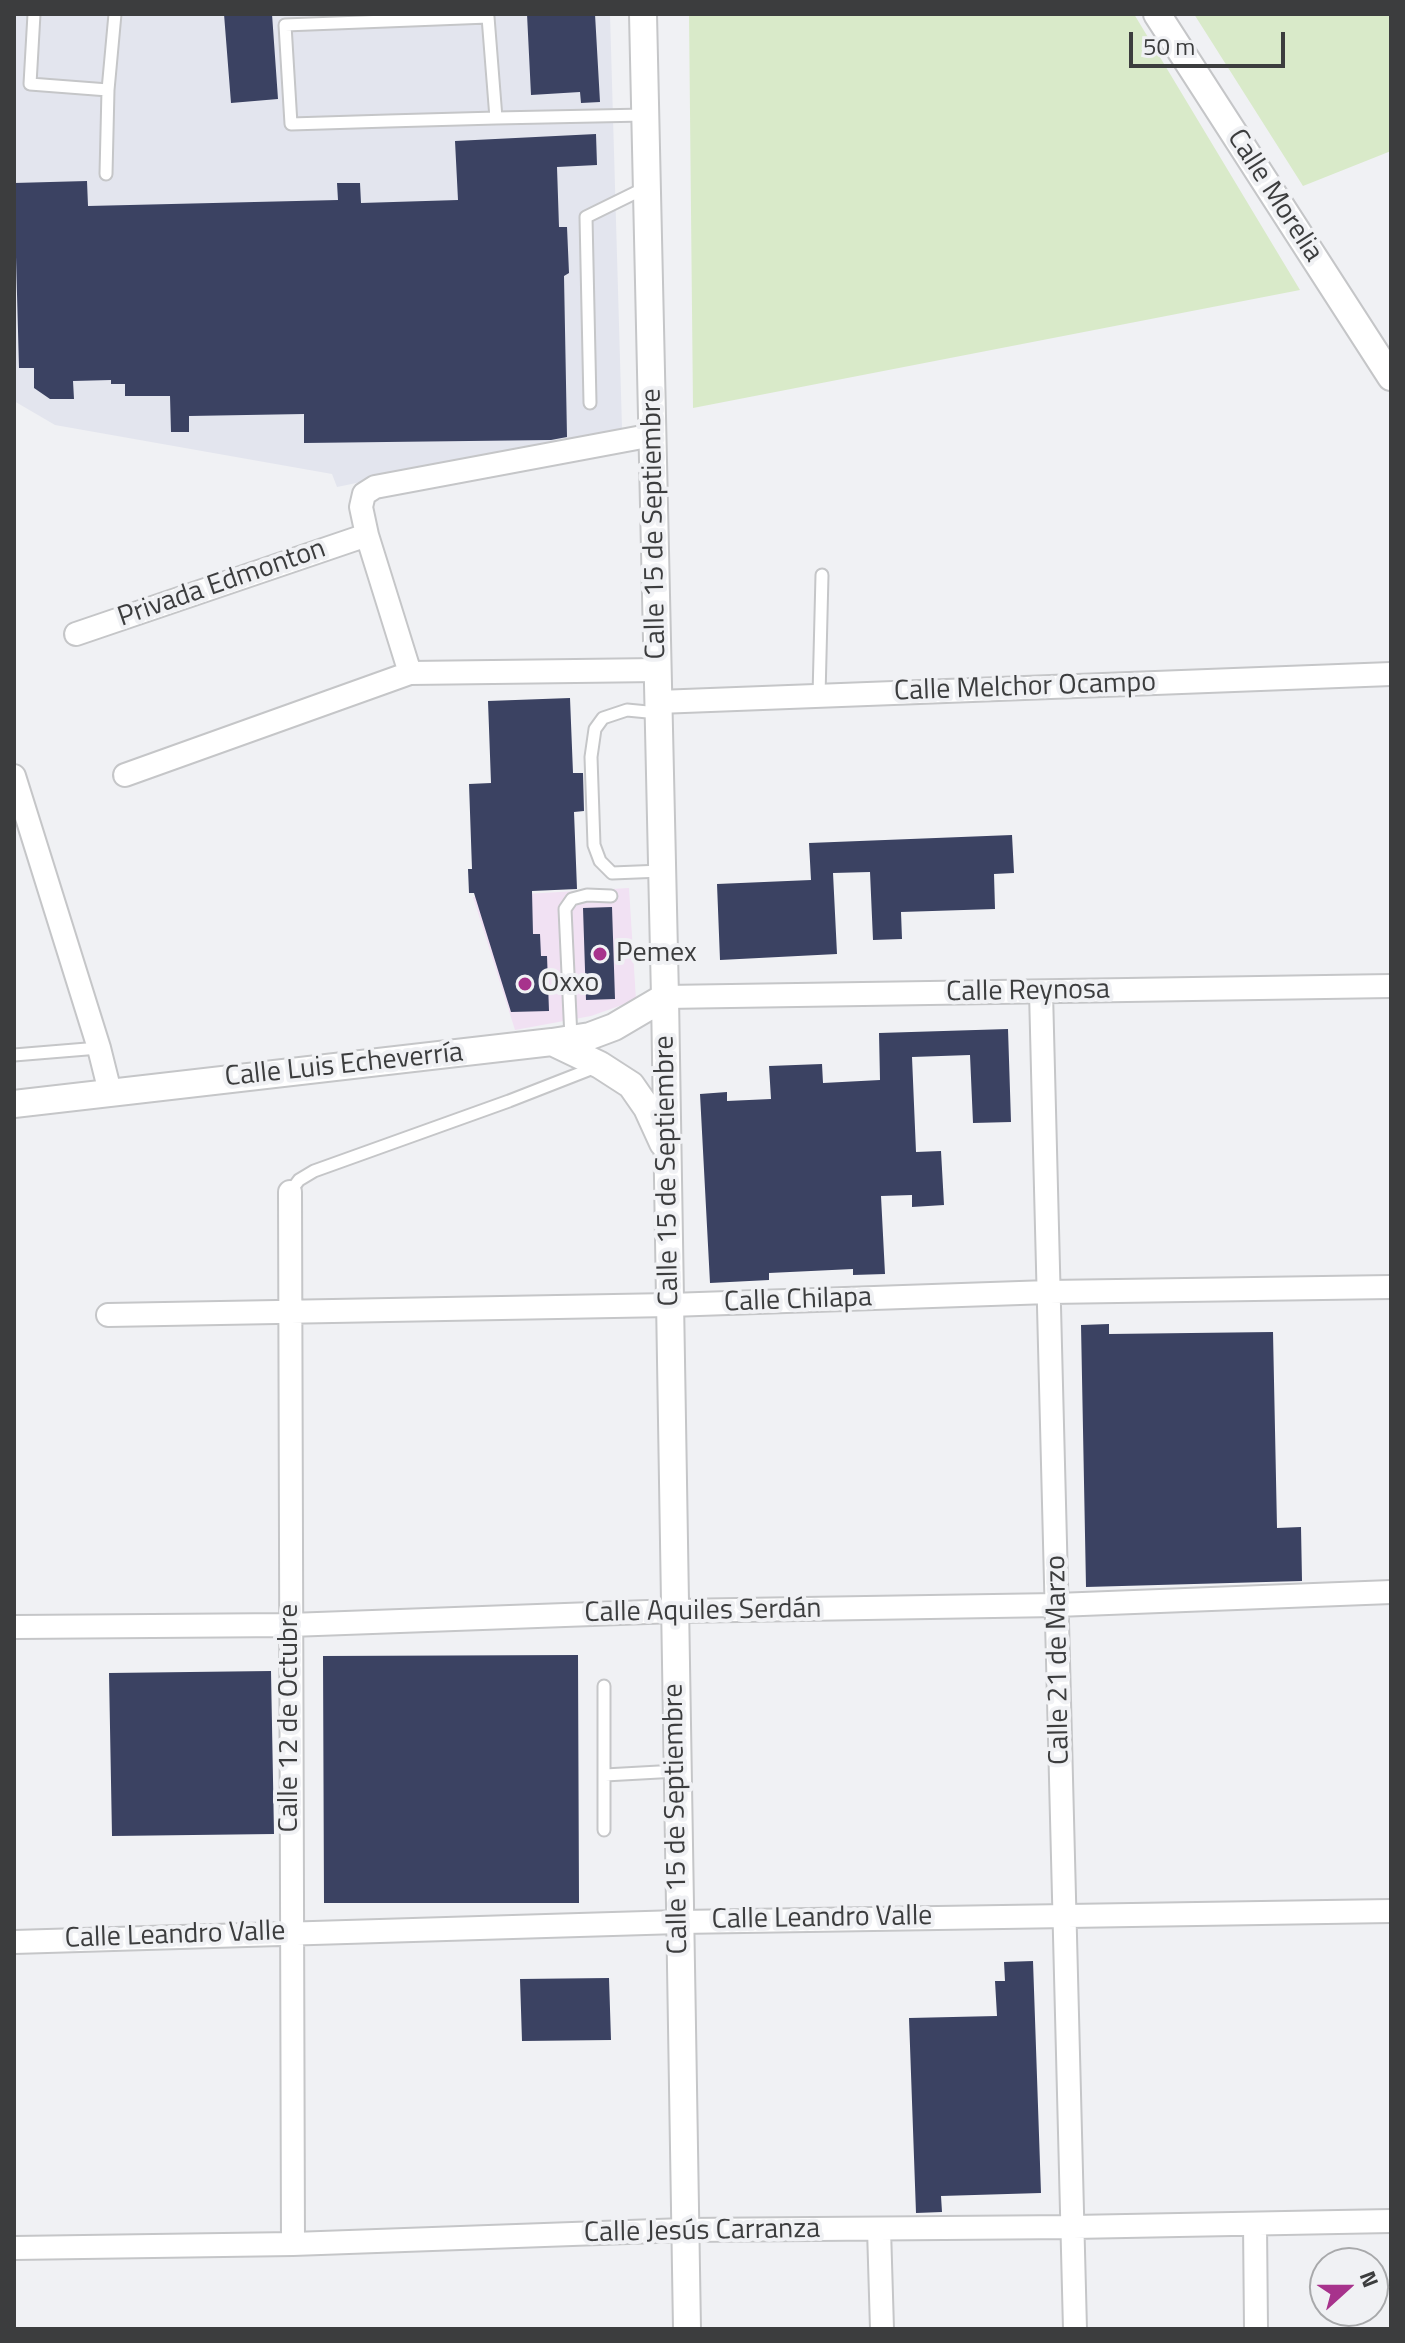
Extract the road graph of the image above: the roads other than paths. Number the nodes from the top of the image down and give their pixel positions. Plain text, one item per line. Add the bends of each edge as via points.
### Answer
1 (34, 14) edge
2 (115, 14) edge
3 (643, 14) edge
4 (1157, 14) edge
5 (108, 90) junction
6 (646, 114) junction
7 (496, 118) junction
8 (106, 174) dead end
9 (647, 187) junction
10 (1391, 377) edge
11 (590, 403) dead end
12 (653, 435) junction
13 (367, 535) junction
14 (822, 575) dead end
15 (76, 634) dead end
16 (658, 670) junction
17 (410, 673) junction
18 (1391, 674) edge
19 (819, 696) junction
20 (658, 708) junction
21 (125, 775) dead end
22 (14, 776) edge
23 (662, 871) junction
24 (611, 896) dead end
25 (1391, 986) edge
26 (1041, 992) junction
27 (665, 997) junction
28 (562, 1041) junction
29 (99, 1048) junction
30 (15, 1051) edge
31 (600, 1065) junction
32 (110, 1092) junction
33 (14, 1104) edge
34 (668, 1153) junction
35 (290, 1192) joint
36 (1391, 1287) edge
37 (1049, 1292) junction
38 (670, 1305) junction
39 (289, 1311) junction
40 (108, 1315) dead end
41 (1391, 1592) edge
42 (1057, 1605) junction
43 (675, 1611) junction
44 (290, 1625) junction
45 (14, 1627) edge
46 (604, 1686) dead end
47 (677, 1771) junction
48 (605, 1775) junction
49 (604, 1830) dead end
50 (1391, 1911) edge
51 (1065, 1915) junction
52 (679, 1922) junction
53 (291, 1932) junction
54 (14, 1942) edge
55 (1391, 2221) edge
56 (1255, 2224) junction
57 (1073, 2227) junction
58 (879, 2229) junction
59 (684, 2230) junction
60 (293, 2244) junction
61 (14, 2248) edge
62 (687, 2329) edge
63 (882, 2329) edge
64 (1075, 2329) edge
65 (1256, 2329) edge

1 - 5 lane via 30,84
2 - 5 lane
3 - 6 street, Calle 15 de Septiembre
4 - 10 street, Calle Morelia
5 - 8 lane
6 - 7 lane
6 - 9 street, Calle 15 de Septiembre
7 - 7 lane via 291,124 285,25 488,17
9 - 11 lane via 586,217
9 - 12 street, Calle 15 de Septiembre
12 - 13 street via 375,487 364,494 361,507
12 - 16 street, Calle 15 de Septiembre
13 - 15 street, Privada Edmonton
13 - 17 street
14 - 19 lane
16 - 17 street
16 - 20 street, Calle 15 de Septiembre
17 - 21 street
18 - 19 street, Calle Melchor Ocampo
19 - 20 street, Calle Melchor Ocampo
20 - 23 street, Calle 15 de Septiembre
20 - 23 lane via 603,718 595,729 591,757 594,845 600,861 612,873
22 - 29 street
23 - 27 street, Calle 15 de Septiembre
24 - 28 lane via 572,899 565,909
25 - 26 street, Calle Reynosa
26 - 27 street, Calle Reynosa
26 - 37 street, Calle 21 de Marzo
27 - 28 street, Calle Luis Echeverría via 614,1027
27 - 34 street, Calle 15 de Septiembre
28 - 31 street
28 - 32 street, Calle Luis Echeverría
29 - 30 lane
29 - 32 street
31 - 34 street via 631,1085
31 - 35 lane via 314,1171
32 - 33 street, Calle Luis Echeverría
34 - 38 street, Calle 15 de Septiembre
35 - 39 street, Calle 12 de Octubre
36 - 37 street, Calle Chilapa
37 - 38 street, Calle Chilapa
37 - 42 street, Calle 21 de Marzo
38 - 39 street, Calle Chilapa
38 - 43 street, Calle 15 de Septiembre
39 - 40 street, Calle Chilapa
39 - 44 street, Calle 12 de Octubre
41 - 42 street, Calle Aquiles Serdán
42 - 43 street, Calle Aquiles Serdán
42 - 51 street, Calle 21 de Marzo
43 - 44 street, Calle Aquiles Serdán
43 - 47 street, Calle 15 de Septiembre
44 - 45 street, Calle Aquiles Serdán
44 - 53 street, Calle 12 de Octubre
46 - 48 lane
47 - 48 lane
47 - 52 street, Calle 15 de Septiembre
48 - 49 lane
50 - 51 street, Calle Leandro Valle
51 - 52 street, Calle Leandro Valle
51 - 57 street, Calle 21 de Marzo
52 - 53 street, Calle Leandro Valle
52 - 59 street, Calle 15 de Septiembre
53 - 54 street, Calle Leandro Valle
53 - 60 street, Calle 12 de Octubre
55 - 56 street, Calle Jesús Carranza
56 - 57 street, Calle Jesús Carranza
56 - 65 street
57 - 58 street, Calle Jesús Carranza
57 - 64 street, Calle 21 de Marzo
58 - 59 street, Calle Jesús Carranza
58 - 63 street
59 - 60 street, Calle Jesús Carranza
59 - 62 street, Calle 15 de Septiembre
60 - 61 street, Calle Jesús Carranza

